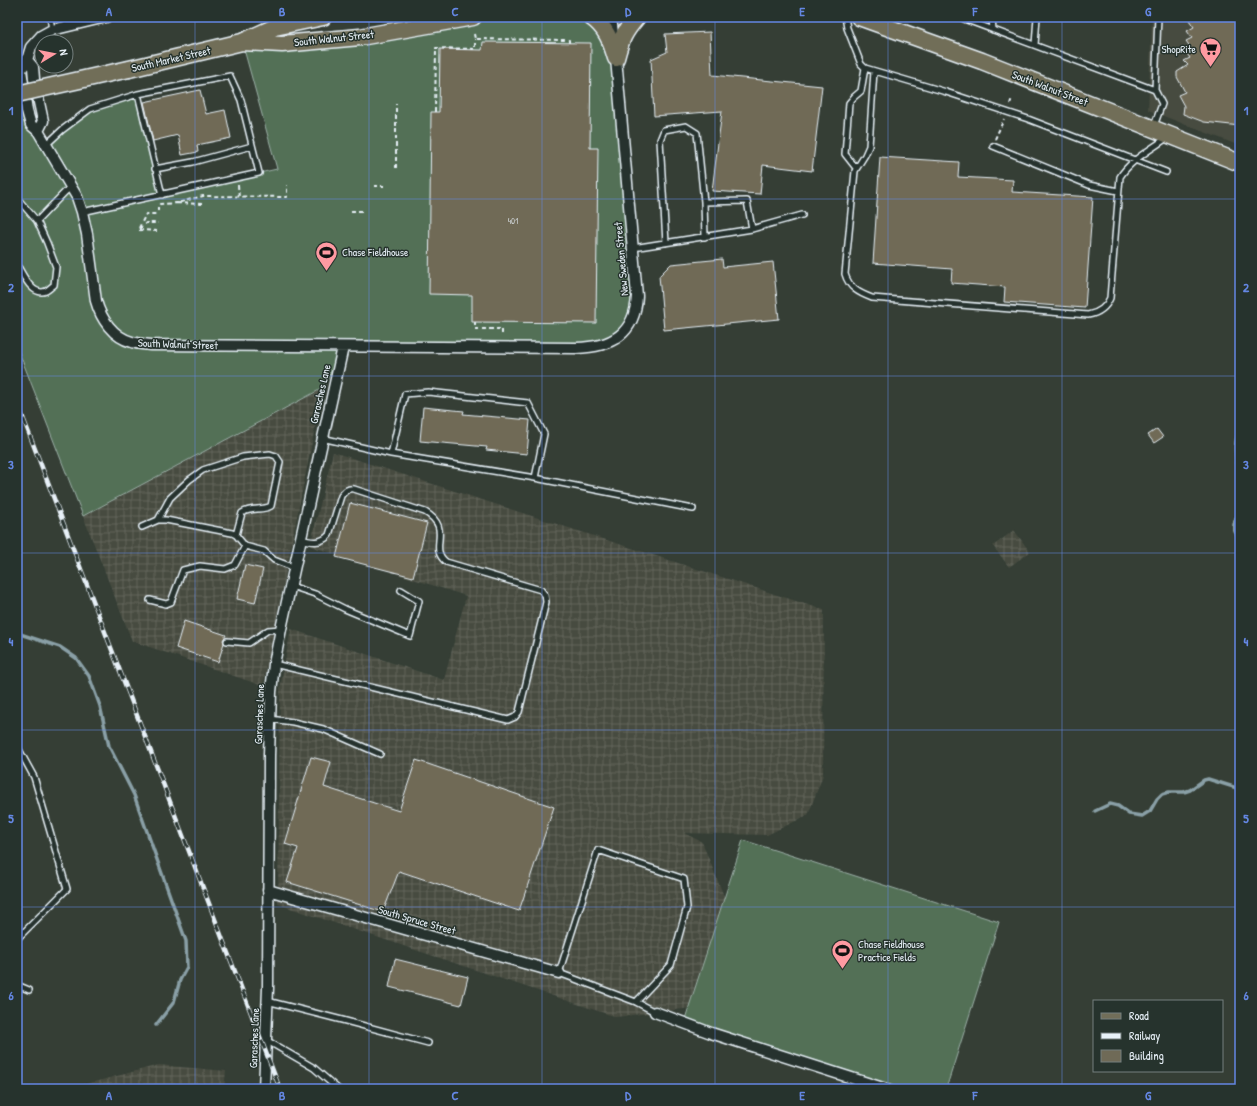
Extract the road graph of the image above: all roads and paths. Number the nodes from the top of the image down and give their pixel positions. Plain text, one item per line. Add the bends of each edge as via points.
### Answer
1 (50, 17) edge
2 (106, 17) edge
3 (323, 17) edge
4 (473, 17) edge
5 (591, 17) edge
6 (611, 17) edge
7 (637, 17) edge
8 (845, 17) edge
9 (858, 17) edge
10 (992, 17) edge
11 (1037, 17) edge
12 (1158, 17) edge
13 (964, 19) dead end
14 (52, 30) junction
15 (993, 30) junction
16 (474, 34) dead end
17 (475, 39) junction
18 (242, 42) junction
19 (569, 43) dead end
20 (1035, 45) junction
21 (616, 58) junction
22 (865, 68) junction
23 (874, 71) junction
24 (1155, 90) junction
25 (17, 94) edge
26 (138, 94) junction
27 (1012, 98) dead end
28 (396, 104) dead end
29 (435, 112) dead end
30 (1007, 112) junction
31 (1153, 129) junction
32 (1171, 136) junction
33 (46, 145) junction
34 (252, 146) junction
35 (993, 146) joint
36 (1135, 160) junction
37 (1240, 163) edge
38 (396, 168) dead end
39 (856, 168) junction
40 (156, 169) junction
41 (1166, 172) dead end
42 (236, 178) junction
43 (287, 185) dead end
44 (374, 186) dead end
45 (384, 186) dead end
46 (71, 187) junction
47 (1118, 191) junction
48 (162, 195) junction
49 (239, 197) junction
50 (17, 198) edge
51 (704, 202) junction
52 (177, 203) junction
53 (203, 204) dead end
54 (350, 211) dead end
55 (366, 211) dead end
56 (82, 212) junction
57 (802, 215) dead end
58 (37, 221) junction
59 (158, 223) dead end
60 (139, 229) junction
61 (752, 229) junction
62 (158, 230) dead end
63 (705, 236) junction
64 (666, 243) junction
65 (633, 248) junction
66 (17, 265) edge
67 (475, 322) dead end
68 (502, 336) dead end
69 (343, 347) junction
70 (322, 438) junction
71 (391, 454) junction
72 (535, 478) junction
73 (693, 509) dead end
74 (158, 520) junction
75 (142, 527) dead end
76 (236, 535) junction
77 (300, 539) junction
78 (245, 546) junction
79 (294, 568) junction
80 (290, 586) junction
81 (402, 590) dead end
82 (150, 600) dead end
83 (280, 629) junction
84 (226, 641) dead end
85 (274, 664) junction
86 (270, 720) junction
87 (17, 746) edge
88 (380, 754) dead end
89 (268, 890) junction
90 (17, 939) edge
91 (559, 973) junction
92 (17, 985) edge
93 (29, 990) dead end
94 (267, 1001) junction
95 (636, 1002) junction
96 (655, 1012) joint
97 (266, 1040) junction
98 (428, 1044) dead end
99 (264, 1089) edge
100 (338, 1089) edge
101 (886, 1089) edge

1 - 14 lane
2 - 14 street
3 - 18 main road, South Market Street via 275,27
4 - 18 main road, South Walnut Street via 360,37 282,44
5 - 21 main road via 610,38
6 - 21 street, New Sweden Street
7 - 21 main road via 621,39
8 - 22 lane via 861,64
9 - 31 main road, South Walnut Street
10 - 15 lane
11 - 20 lane
12 - 24 lane
13 - 15 lane
14 - 33 street, South Walnut Street via 41,36 31,47 21,70 31,125
15 - 20 lane
16 - 17 path
17 - 19 path via 569,40
17 - 29 path via 474,49 436,48
18 - 25 main road, South Market Street, bridge
20 - 24 lane
21 - 65 street, New Sweden Street
22 - 23 lane
22 - 39 lane via 861,91 850,103 848,118 845,154
23 - 30 lane
23 - 39 lane via 869,146
24 - 31 lane via 1162,104
26 - 33 lane via 90,109
26 - 34 lane via 230,76 241,100
26 - 40 lane
27 - 30 path
28 - 38 path
30 - 35 path
30 - 36 lane
31 - 32 main road, South Walnut Street
32 - 36 lane
32 - 37 main road, South Walnut Street
33 - 46 street, South Walnut Street
34 - 40 lane
34 - 42 lane via 259,173
35 - 47 lane via 1089,185
36 - 41 lane
36 - 47 lane via 1122,173
39 - 47 lane via 845,274 854,289 879,300 1094,314 1108,304 1110,298
40 - 48 lane
42 - 48 lane
42 - 49 path
43 - 49 path via 287,197
44 - 45 path
46 - 56 street, South Walnut Street
46 - 58 lane
48 - 56 lane
49 - 52 path via 203,196
50 - 58 lane
51 - 61 lane via 747,201
51 - 63 lane
51 - 64 lane via 697,133 686,126 664,130 660,140
52 - 53 path
52 - 60 path via 160,204 158,213 146,214
54 - 55 path
56 - 69 street, South Walnut Street via 96,301 109,326 123,338 151,344
57 - 61 lane
58 - 66 lane via 56,267 54,285 45,292 37,292 30,287
59 - 60 path via 146,223
60 - 62 path
61 - 63 lane
63 - 64 lane
64 - 65 lane
65 - 69 street, New Sweden Street via 637,296 634,317 623,333 607,344 576,348
67 - 68 path via 475,329 502,330
69 - 70 street, Garasches Lane
70 - 71 lane
70 - 77 street, Garasches Lane
71 - 72 lane
71 - 72 lane via 406,394 428,392 528,403 544,434
72 - 73 lane
74 - 75 lane
74 - 76 lane
74 - 76 lane via 170,498 203,470 243,456 276,456 280,462 271,506 242,512
76 - 78 lane
77 - 79 street, Garasches Lane
77 - 85 lane via 314,542 326,539 341,496 344,491 354,489 433,516 439,528 438,552 446,562 541,590 546,602 519,712 508,720
78 - 79 lane via 264,551 274,560
78 - 82 lane via 235,565 225,569 200,566 183,570 171,602 166,604
79 - 80 street, Garasches Lane
80 - 81 lane via 315,594 345,610 410,636 419,601
80 - 83 street, Garasches Lane
83 - 84 lane via 268,630 249,643
83 - 85 street, Garasches Lane
85 - 86 street, Garasches Lane
86 - 88 lane via 323,729
86 - 89 street, Garasches Lane
87 - 90 lane via 34,777 67,889
89 - 91 street, South Spruce Street
89 - 94 street, Garasches Lane
91 - 95 lane
91 - 95 lane via 598,850 684,879 687,907 671,965
92 - 93 lane
94 - 97 street, Garasches Lane
94 - 98 lane
95 - 96 lane
96 - 101 street via 711,1033
97 - 99 street, Garasches Lane
97 - 100 lane via 314,1068

